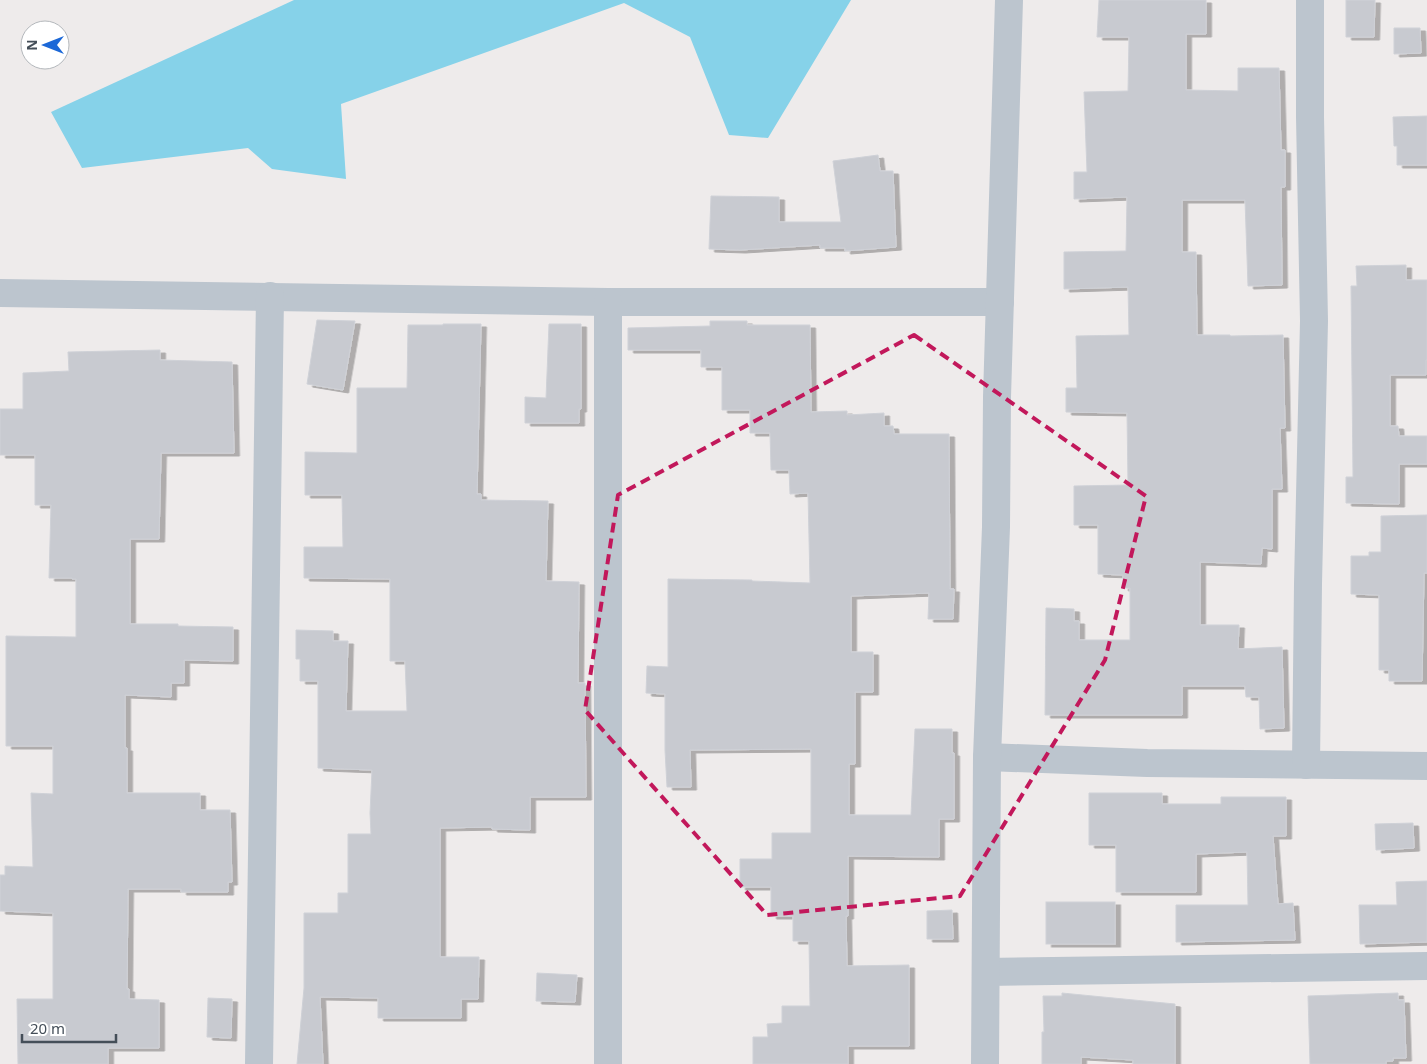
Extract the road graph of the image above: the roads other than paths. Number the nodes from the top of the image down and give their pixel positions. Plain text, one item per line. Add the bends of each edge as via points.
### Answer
1 (1010, 0) edge
2 (1310, 0) edge
3 (0, 293) edge
4 (270, 296) junction
5 (608, 302) junction
6 (1000, 302) junction
7 (987, 758) junction
8 (1306, 765) junction
9 (1427, 766) edge
10 (1427, 966) edge
11 (986, 972) junction
12 (259, 1064) edge
13 (608, 1064) edge
14 (985, 1064) edge

1 - 6 street
2 - 8 street via 1314,321
3 - 4 street
4 - 5 street
4 - 12 street
5 - 6 street
5 - 13 street
6 - 7 street
7 - 8 street
7 - 11 street
8 - 9 street
10 - 11 street
11 - 14 street

